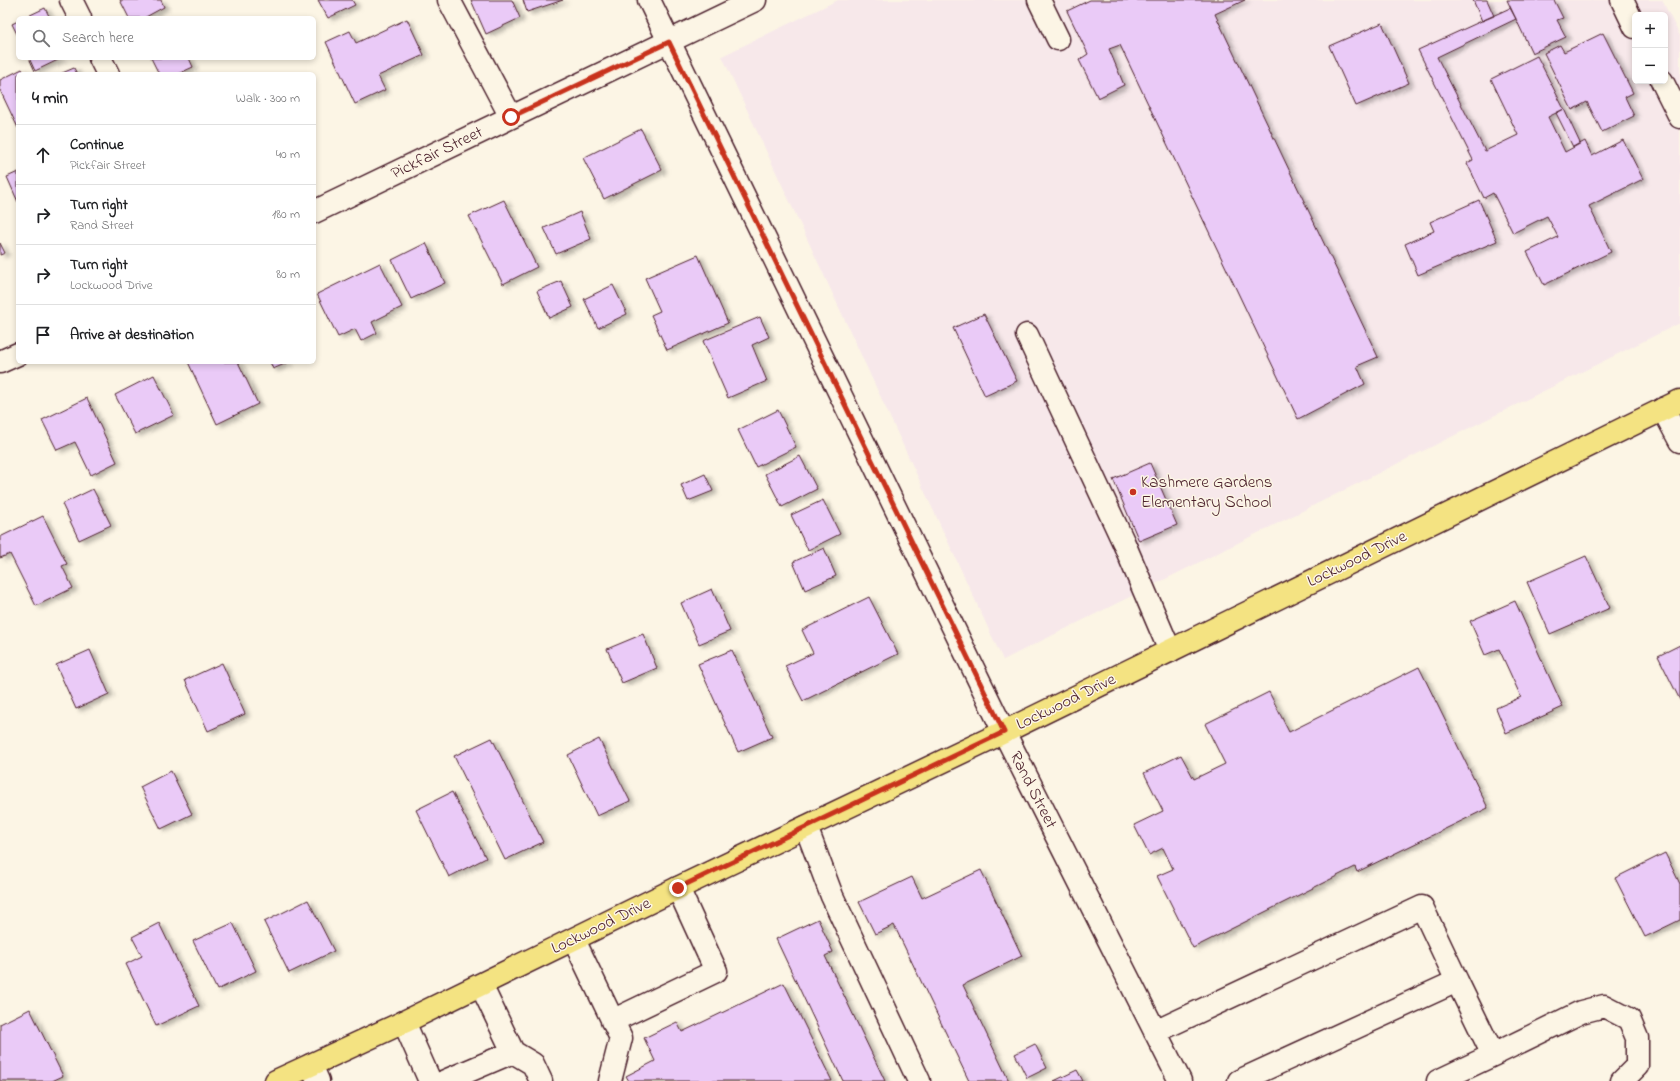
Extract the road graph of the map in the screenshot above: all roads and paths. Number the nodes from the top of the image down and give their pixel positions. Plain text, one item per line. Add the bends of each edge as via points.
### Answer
1 (71, 0) edge
2 (449, 0) edge
3 (649, 0) edge
4 (755, 0) edge
5 (1039, 0) edge
6 (1622, 0) edge
7 (79, 16) edge
8 (1632, 21) edge
9 (1058, 39) dead end
10 (669, 42) junction
11 (101, 60) edge
12 (107, 72) edge
13 (1664, 84) edge
14 (511, 117) junction
15 (1680, 117) edge
16 (316, 211) edge
17 (1028, 335) dead end
18 (16, 355) edge
19 (0, 362) edge
20 (1672, 405) edge
21 (1680, 441) edge
22 (1170, 651) junction
23 (1004, 732) junction
24 (806, 827) junction
25 (678, 888) junction
26 (574, 940) junction
27 (1457, 981) junction
28 (481, 985) junction
29 (612, 1021) junction
30 (404, 1022) junction
31 (1155, 1032) junction
32 (513, 1052) junction
33 (1493, 1055) junction
34 (315, 1073) edge
35 (276, 1081) edge
36 (430, 1081) edge
37 (445, 1081) edge
38 (541, 1081) edge
39 (610, 1081) edge
40 (919, 1081) edge
41 (1180, 1081) edge
42 (1239, 1081) edge
43 (1438, 1081) edge
44 (1622, 1081) edge

1 - 7 street
2 - 14 street
3 - 10 street, Rand Street
4 - 10 street, Pickfair Street
5 - 9 street
6 - 8 street
10 - 14 street, Pickfair Street
10 - 23 street, Rand Street
11 - 12 street
13 - 15 street
14 - 16 street, Pickfair Street
17 - 22 street via 1123,541
18 - 19 street
20 - 21 street
20 - 22 main road, Lockwood Drive
22 - 23 main road, Lockwood Drive
23 - 24 main road, Lockwood Drive
23 - 31 street, Rand Street
24 - 25 main road, Lockwood Drive
24 - 40 street via 832,896
25 - 26 main road, Lockwood Drive
25 - 29 street via 716,971
26 - 28 main road, Lockwood Drive
26 - 29 street
27 - 31 street via 1422,907
27 - 33 street
27 - 42 street
28 - 30 main road, Lockwood Drive
28 - 32 street
29 - 39 street via 621,1038
30 - 34 main road, Lockwood Drive
30 - 36 street
31 - 41 street, Rand Street
32 - 37 street
32 - 38 street via 533,1064
33 - 43 street
33 - 44 street via 1581,1012 1604,1006 1629,1019 1638,1038 1636,1066
34 - 35 main road, Lockwood Drive

